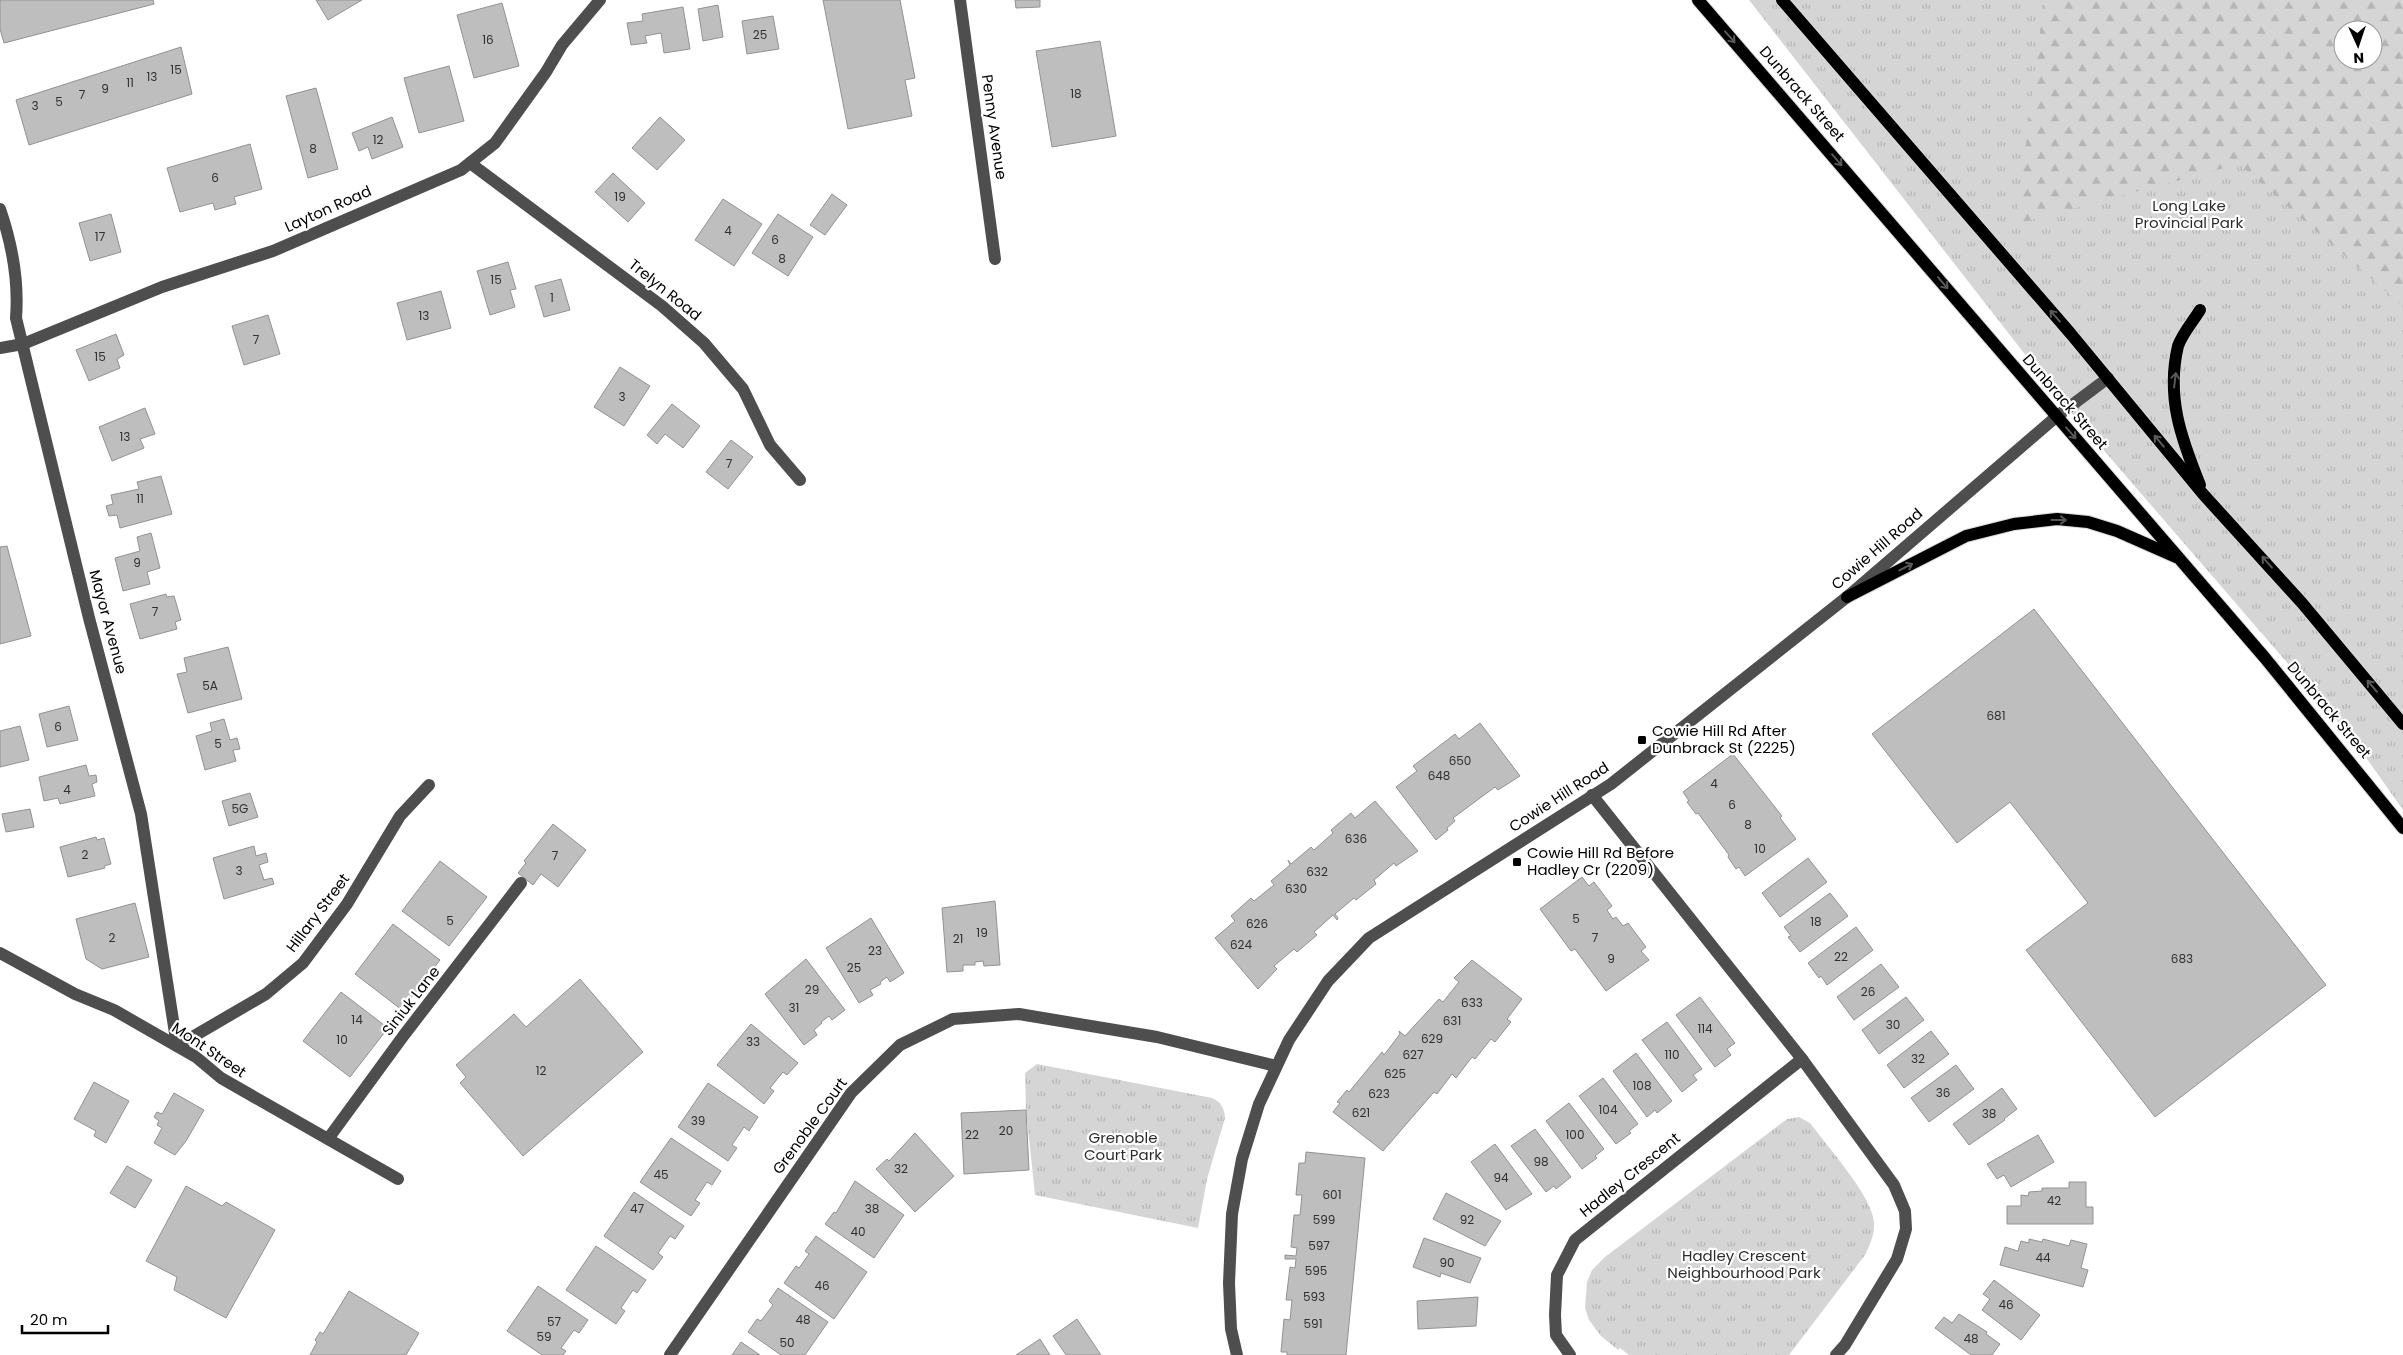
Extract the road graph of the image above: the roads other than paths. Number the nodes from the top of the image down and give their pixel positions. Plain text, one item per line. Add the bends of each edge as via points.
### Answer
1 (600, 0) edge
2 (960, 0) edge
3 (1698, 0) edge
4 (1782, 0) edge
5 (470, 163) junction
6 (0, 209) edge
7 (995, 259) dead end
8 (2200, 310) dead end
9 (23, 344) junction
10 (0, 348) edge
11 (2108, 378) junction
12 (2056, 417) junction
13 (800, 480) dead end
14 (2203, 494) junction
15 (2180, 559) junction
16 (1847, 597) junction
17 (2403, 724) edge
18 (429, 785) dead end
19 (1592, 795) junction
20 (2403, 828) edge
21 (520, 883) dead end
22 (0, 952) edge
23 (177, 1046) junction
24 (1802, 1059) junction
25 (1276, 1066) junction
26 (328, 1139) junction
27 (398, 1179) dead end
28 (670, 1355) edge
29 (1237, 1355) edge
30 (1570, 1355) edge
31 (1836, 1355) edge

1 - 5 street, Layton Road via 562,45 495,143
2 - 7 street, Penny Avenue
3 -> 12 main road, Dunbrack Street
11 -> 4 main road
5 - 9 street, Layton Road via 451,175 273,251 162,286
5 - 13 street, Trelyn Road via 662,306 704,343 743,389 770,445
6 - 9 street, Mayor Avenue via 12,254 18,296 16,318
14 -> 8 main road via 2180,434 2173,392 2179,344
9 - 10 street, Layton Road
9 - 23 street, Mayor Avenue via 89,618 141,814
11 - 12 street, Cowie Hill Road
14 -> 11 main road
12 -> 15 main road, Dunbrack Street
12 - 16 street, Cowie Hill Road
17 -> 14 main road via 2302,603
16 -> 15 main road via 1966,536 2014,524 2057,520 2088,522
15 - 20 main road, Dunbrack Street
16 - 19 street, Cowie Hill Road
18 - 23 street, Hillary Street via 400,816 348,904 302,963 266,994
19 - 24 street
19 - 25 street, Cowie Hill Road via 1369,938 1328,981
21 - 26 street, Siniuk Lane
22 - 23 street, Mont Street
23 - 26 street, Mont Street via 221,1078
24 - 30 street, Hadley Crescent via 1576,1240 1557,1275 1556,1334
24 - 31 street via 1894,1185 1905,1211 1906,1229 1897,1259
25 - 28 street, Grenoble Court via 1157,1037 1019,1014 953,1019 900,1045 851,1092
25 - 29 street, Cowie Hill Road via 1259,1104 1242,1159 1232,1214 1229,1283 1231,1328
26 - 27 street, Mont Street

